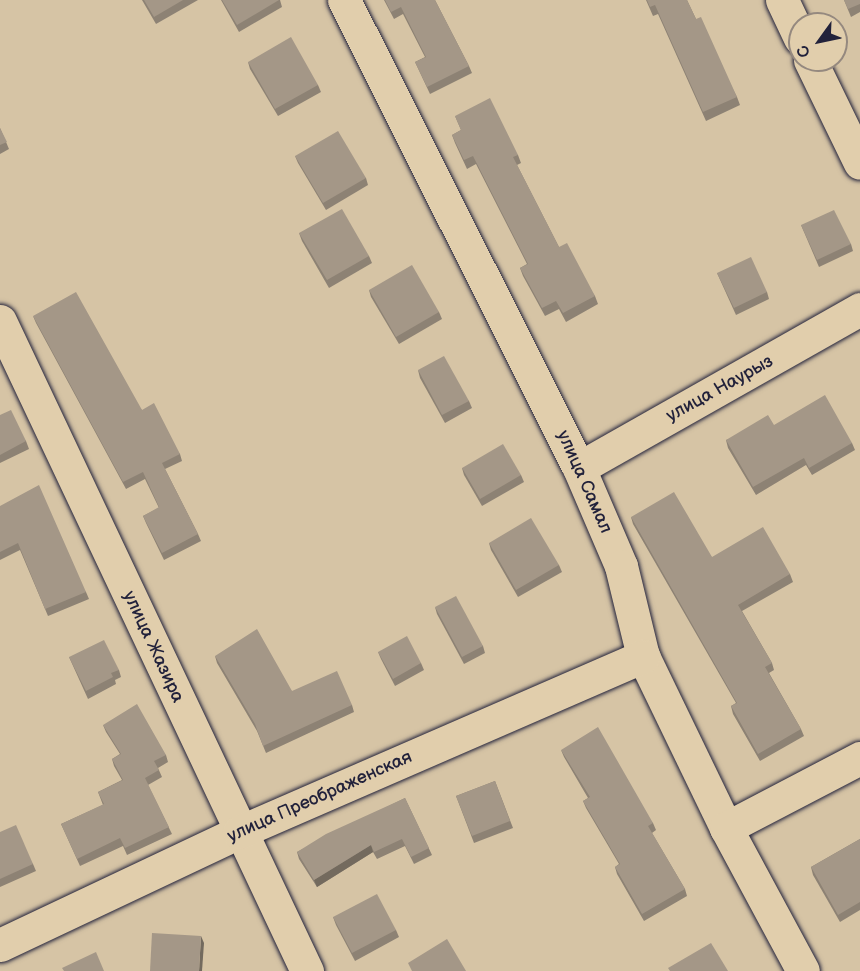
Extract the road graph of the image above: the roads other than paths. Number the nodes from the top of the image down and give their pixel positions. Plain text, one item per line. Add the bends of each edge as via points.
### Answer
1 (344, 0) edge
2 (816, 72) edge
3 (860, 163) edge
4 (860, 309) edge
5 (0, 321) edge
6 (579, 468) junction
7 (643, 656) junction
8 (860, 759) edge
9 (726, 828) junction
10 (239, 832) junction
11 (0, 945) edge
12 (308, 971) edge
13 (803, 971) edge

1 - 6 street, улица Самал
2 - 3 street
4 - 6 street, улица Наурыз
5 - 10 street, улица Жазира
6 - 7 street, улица Самал via 621,566
7 - 9 street, улица Самал
7 - 10 street, улица Преображенская
8 - 9 street
9 - 13 street, улица Самал
10 - 11 street, улица Преображенская
10 - 12 street, улица Жазира

